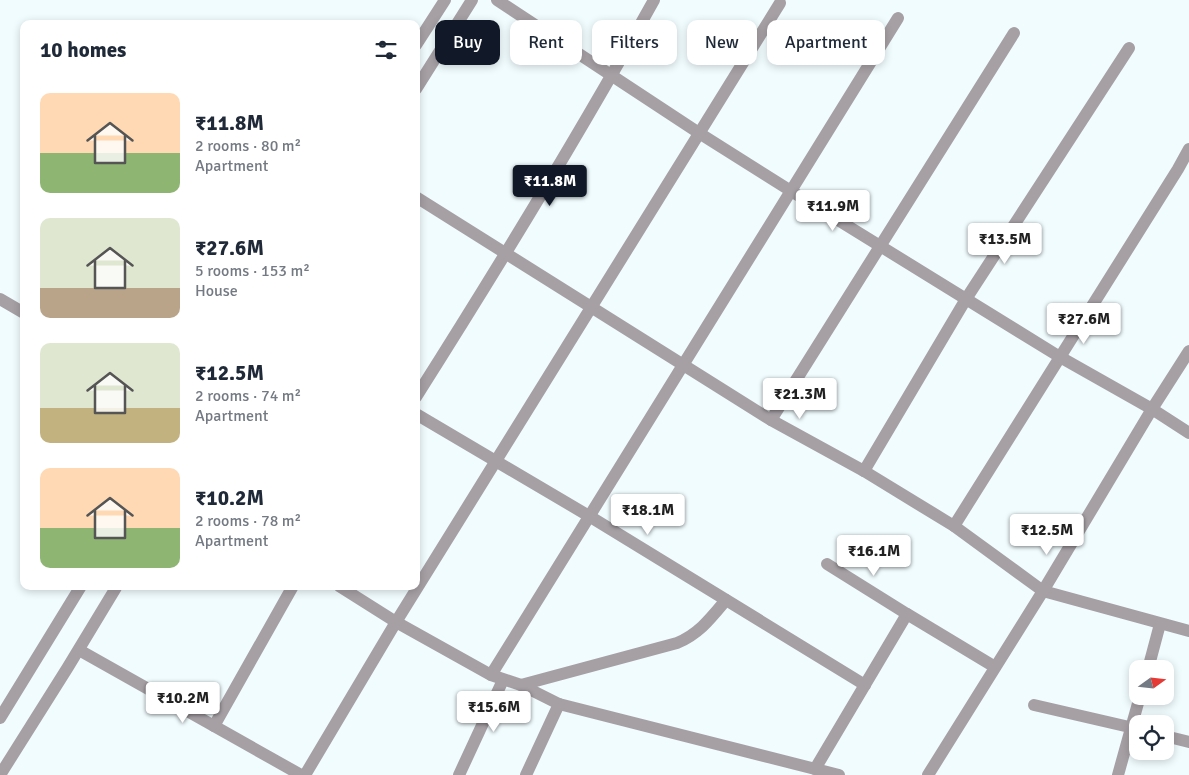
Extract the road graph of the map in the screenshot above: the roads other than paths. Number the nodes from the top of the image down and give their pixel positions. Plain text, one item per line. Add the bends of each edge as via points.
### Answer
1 (445, 0) edge
2 (472, 0) edge
3 (497, 0) edge
4 (654, 0) edge
5 (780, 3) dead end
6 (898, 18) dead end
7 (1014, 33) dead end
8 (420, 39) edge
9 (1129, 48) dead end
10 (612, 76) junction
11 (420, 84) edge
12 (699, 133) junction
13 (1189, 149) edge
14 (791, 191) junction
15 (420, 200) edge
16 (881, 246) junction
17 (507, 254) junction
18 (966, 299) junction
19 (0, 300) edge
20 (591, 306) junction
21 (20, 311) edge
22 (1189, 351) edge
23 (1060, 357) junction
24 (683, 364) junction
25 (420, 391) edge
26 (1152, 409) junction
27 (420, 416) edge
28 (771, 420) junction
29 (1189, 433) edge
30 (497, 461) junction
31 (864, 471) junction
32 (589, 516) junction
33 (954, 526) junction
34 (827, 564) dead end
35 (420, 584) edge
36 (79, 590) edge
37 (115, 590) edge
38 (291, 590) edge
39 (345, 590) edge
40 (416, 590) edge
41 (1042, 591) junction
42 (726, 600) junction
43 (907, 614) junction
44 (396, 622) junction
45 (1160, 624) junction
46 (1189, 631) edge
47 (79, 650) junction
48 (1150, 660) edge
49 (995, 667) junction
50 (491, 675) junction
51 (503, 680) junction
52 (521, 685) junction
53 (865, 685) junction
54 (559, 704) junction
55 (1034, 705) dead end
56 (0, 718) edge
57 (214, 726) junction
58 (1129, 727) edge
59 (1174, 738) edge
60 (1189, 742) edge
61 (1129, 743) edge
62 (815, 769) junction
63 (0, 775) edge
64 (303, 775) edge
65 (459, 775) edge
66 (526, 775) edge
67 (839, 775) edge
68 (928, 775) edge
69 (1118, 775) edge

1 - 8 street
2 - 11 street
3 - 10 street
4 - 10 street
5 - 12 street
6 - 14 street
7 - 16 street
9 - 18 street
10 - 12 street
10 - 17 street
12 - 14 street
12 - 20 street
13 - 23 street
14 - 16 street
14 - 24 street
15 - 17 street
16 - 18 street
16 - 28 street
17 - 20 street
17 - 25 street
18 - 23 street
18 - 31 street
19 - 21 street
20 - 24 street
20 - 30 street
22 - 26 street
23 - 26 street
23 - 33 street
24 - 28 street
24 - 32 street
26 - 29 street
26 - 41 street
27 - 30 street
28 - 31 street
30 - 32 street
30 - 35 street
31 - 33 street
32 - 42 street
32 - 50 street
33 - 41 street
34 - 43 street
36 - 56 street
37 - 47 street
38 - 57 street
39 - 44 street
40 - 44 street
41 - 45 street
41 - 49 street
42 - 52 street via 690,638
42 - 53 street
43 - 49 street
43 - 53 street
44 - 50 street
44 - 64 street
45 - 46 street
45 - 48 street
47 - 57 street
47 - 63 street
49 - 68 street
50 - 51 street
51 - 52 street
51 - 65 street
52 - 54 street
53 - 62 street
54 - 62 street
54 - 66 street
55 - 58 street
57 - 64 street
59 - 60 street
61 - 69 street
62 - 67 street

